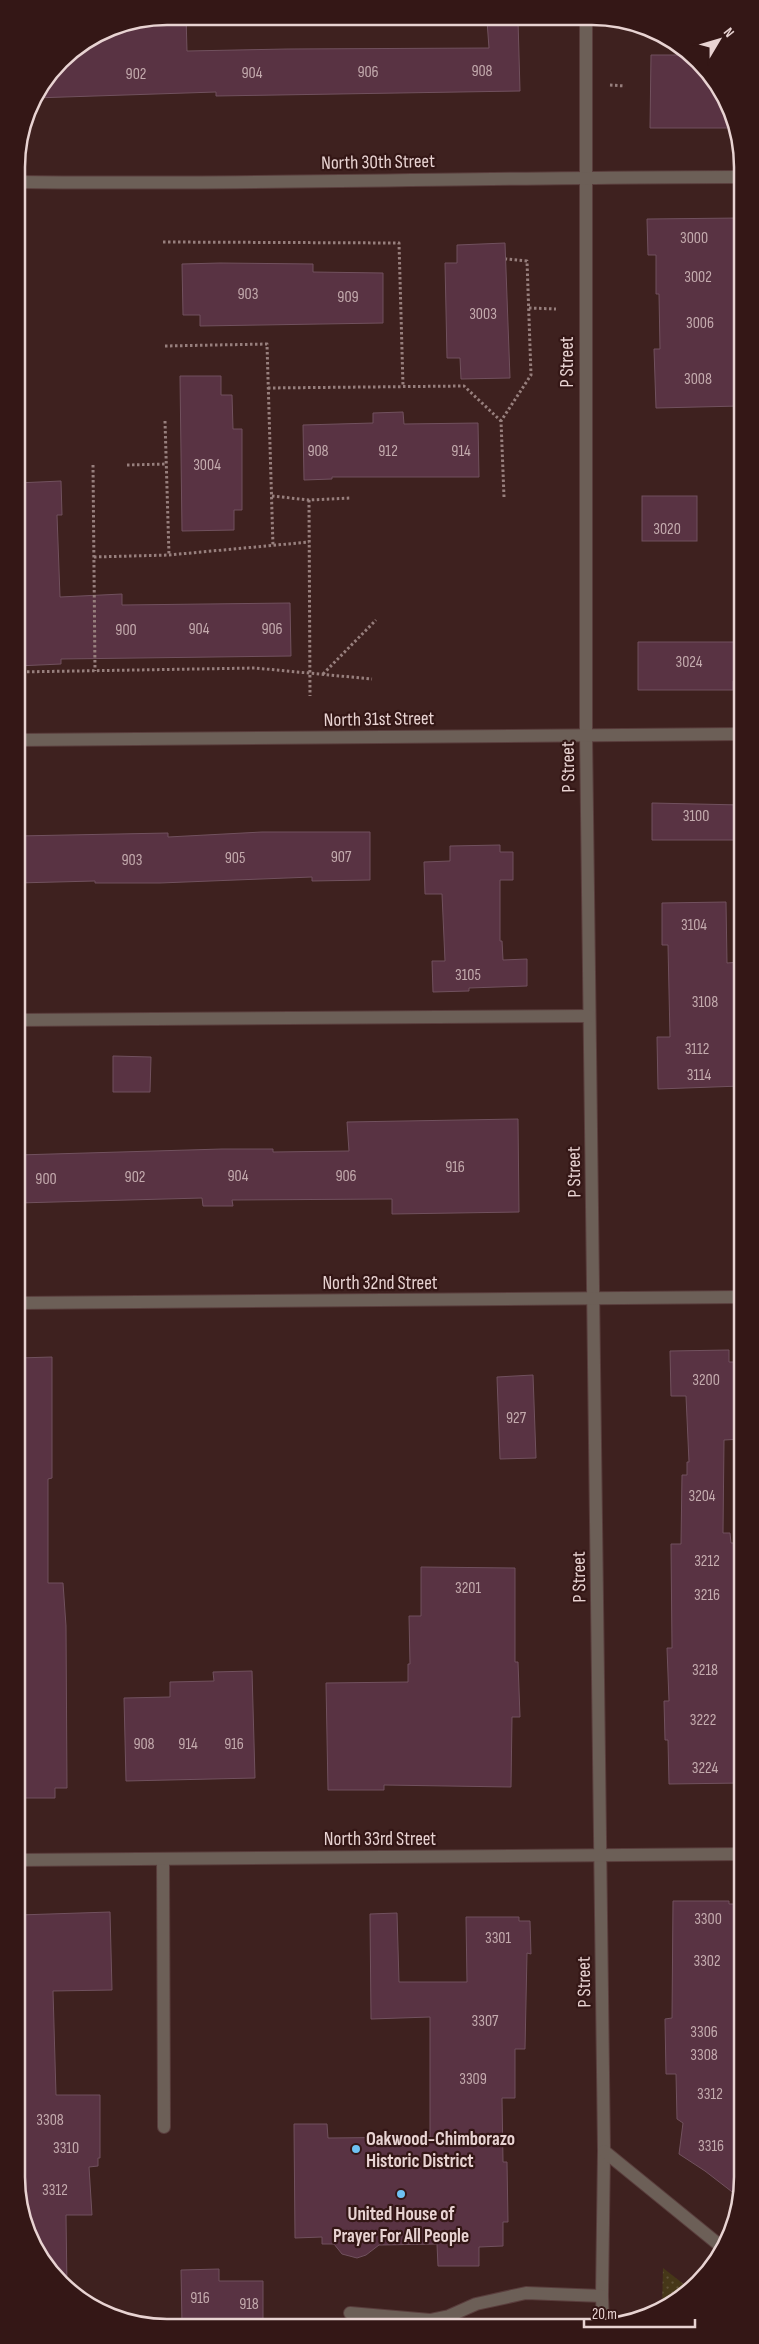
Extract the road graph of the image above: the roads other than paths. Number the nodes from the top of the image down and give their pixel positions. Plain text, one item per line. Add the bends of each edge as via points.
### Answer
1 (586, 25) edge
2 (585, 177) junction
3 (734, 177) edge
4 (25, 182) edge
5 (734, 734) edge
6 (586, 735) junction
7 (25, 740) edge
8 (589, 1016) junction
9 (25, 1020) edge
10 (734, 1297) edge
11 (593, 1299) junction
12 (25, 1303) edge
13 (734, 1854) edge
14 (600, 1856) junction
15 (163, 1859) junction
16 (25, 1860) edge
17 (164, 2127) dead end
18 (604, 2151) junction
19 (717, 2243) edge
20 (602, 2296) junction
21 (350, 2314) dead end
22 (377, 2319) edge
23 (435, 2319) edge
24 (603, 2319) edge

1 - 2 street, P Street
2 - 3 street, North 30th Street
2 - 4 street, North 30th Street
2 - 6 street, P Street
5 - 6 street, North 31st Street
6 - 7 street, North 31st Street
6 - 8 street, P Street
8 - 9 street
8 - 11 street, P Street
10 - 11 street, North 32nd Street
11 - 12 street, North 32nd Street
11 - 14 street, P Street
13 - 14 street, North 33rd Street
14 - 15 street, North 33rd Street
14 - 18 street, P Street
15 - 16 street, North 33rd Street
15 - 17 street
18 - 19 street
18 - 20 street, P Street
20 - 23 street via 526,2293 476,2304
20 - 24 street, P Street
21 - 22 street

